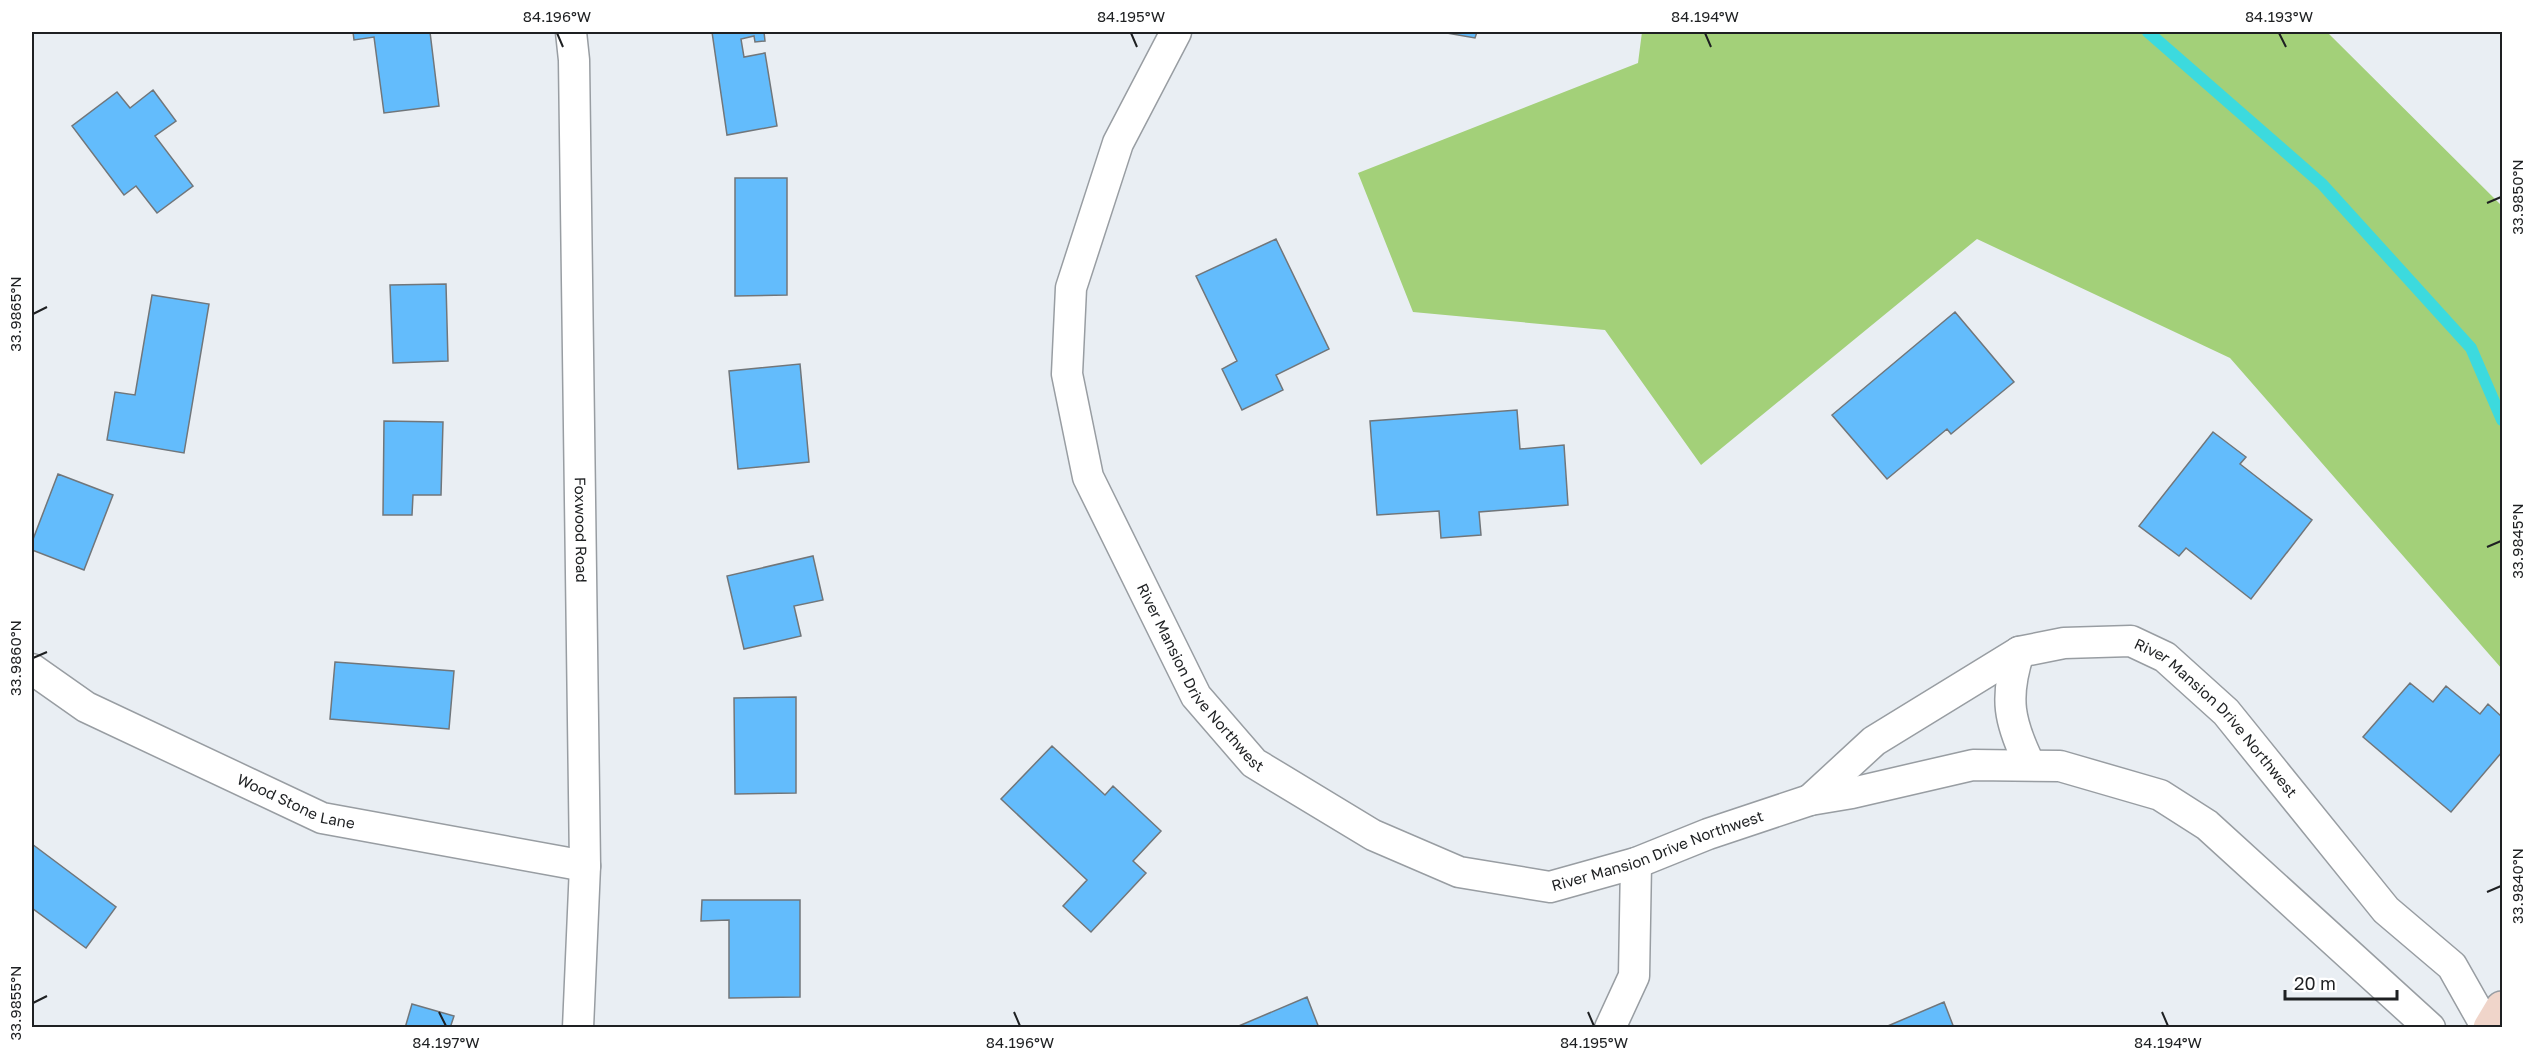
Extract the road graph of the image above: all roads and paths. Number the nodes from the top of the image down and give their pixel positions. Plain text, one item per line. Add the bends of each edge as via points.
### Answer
1 (571, 32) edge
2 (1176, 32) edge
3 (2019, 652) junction
4 (32, 669) edge
5 (2030, 765) junction
6 (1810, 800) junction
7 (1636, 863) junction
8 (585, 866) junction
9 (2502, 1008) edge
10 (578, 1028) edge
11 (1610, 1028) edge
12 (2430, 1028) edge
13 (2488, 1028) edge

1 - 8 street, Foxwood Road
2 - 7 street, River Mansion Drive Northwest via 1118,143 1071,288 1067,374 1089,477 1196,696 1254,763 1373,835 1460,872 1550,887
3 - 5 street via 2009,697 2016,736
3 - 6 street, River Mansion Drive Northwest via 1874,741
3 - 13 street, River Mansion Drive Northwest via 2064,643 2131,641 2165,657 2226,712 2386,910 2452,966
4 - 8 street, Wood Stone Lane via 86,707 322,818
5 - 6 street, River Mansion Drive Northwest via 1973,765
5 - 12 street, River Mansion Drive Northwest via 2060,766 2160,795 2208,825
6 - 7 street, River Mansion Drive Northwest
7 - 11 street via 1634,976
8 - 10 street, Foxwood Road
9 - 13 street

